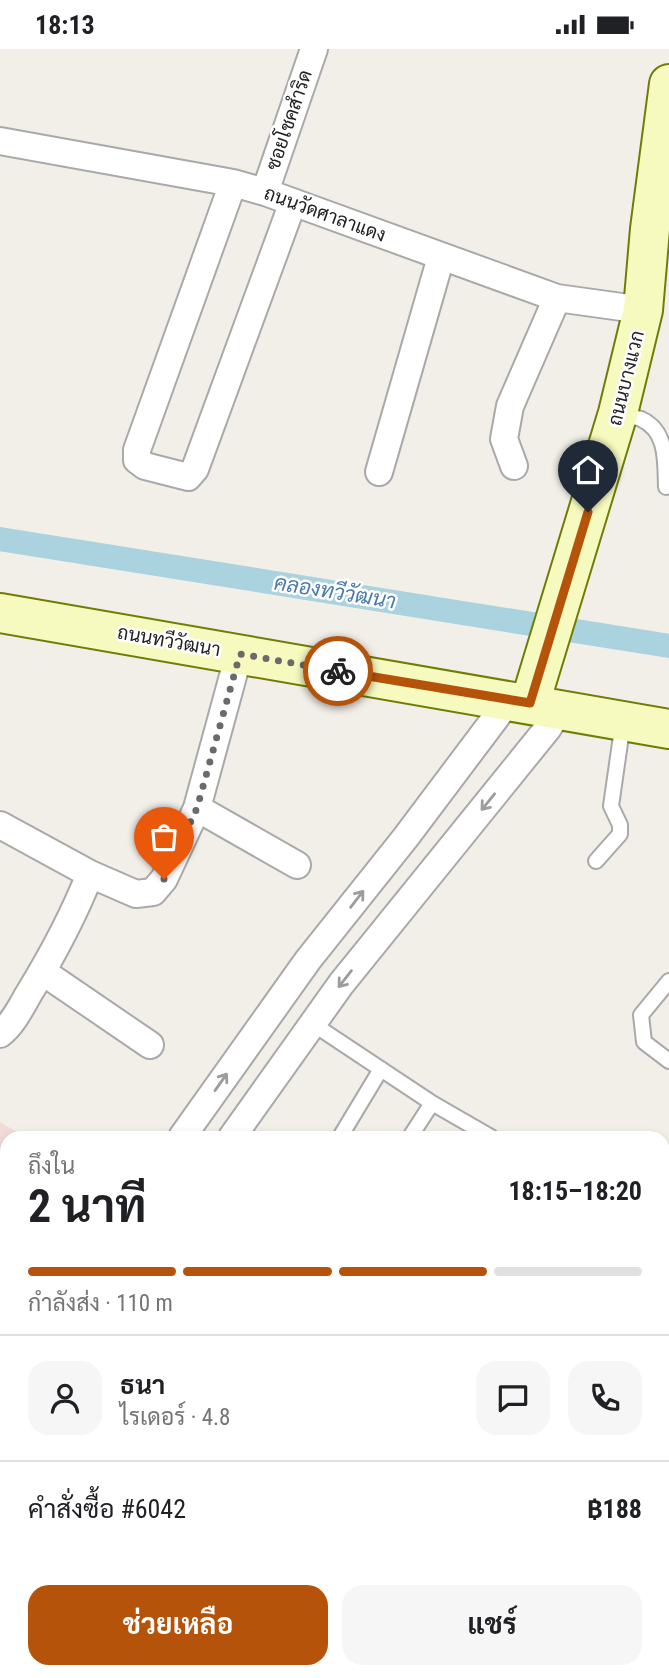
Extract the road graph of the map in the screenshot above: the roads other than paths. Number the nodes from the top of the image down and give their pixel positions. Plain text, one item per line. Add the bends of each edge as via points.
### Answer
1 (314, 49) edge
2 (669, 84) edge
3 (0, 141) edge
4 (233, 183) junction
5 (265, 192) junction
6 (293, 202) junction
7 (659, 231) edge
8 (441, 257) junction
9 (557, 298) junction
10 (643, 310) junction
11 (618, 413) junction
12 (514, 466) dead end
13 (379, 473) dead end
14 (666, 487) dead end
15 (0, 613) edge
16 (240, 654) junction
17 (535, 695) junction
18 (623, 721) junction
19 (669, 729) edge
20 (472, 749) junction
21 (510, 774) junction
22 (197, 808) junction
23 (0, 825) edge
24 (596, 861) dead end
25 (297, 866) dead end
26 (90, 874) junction
27 (43, 972) junction
28 (669, 981) edge
29 (313, 1024) junction
30 (0, 1034) edge
31 (150, 1045) dead end
32 (669, 1061) edge
33 (381, 1069) junction
34 (432, 1103) junction
35 (186, 1131) edge
36 (236, 1131) edge
37 (344, 1131) edge
38 (414, 1131) edge
39 (479, 1131) edge

1 - 5 street, ซอยโชคสำริด
2 - 7 main road, ถนนบางแวก
3 - 4 street, ถนนวัดศาลาแดง
4 - 5 street, ถนนวัดศาลาแดง
4 - 6 street via 137,450 137,460 156,470 188,477 195,469
5 - 6 street, ถนนวัดศาลาแดง
6 - 8 street, ถนนวัดศาลาแดง
7 - 10 main road, ถนนบางแวก
8 - 9 street, ถนนวัดศาลาแดง
8 - 13 street
9 - 10 street, ถนนวัดศาลาแดง
9 - 12 street via 510,405 504,439
10 - 11 main road, ถนนบางแวก
11 - 14 lane via 641,419 662,439
11 - 17 main road, ถนนบางแวก
15 - 16 main road, ถนนทวีวัฒนา
16 - 17 main road, ถนนทวีวัฒนา
16 - 22 street
17 - 18 main road, ถนนทวีวัฒนา
17 - 20 street
17 - 21 street via 548,728
18 - 19 main road, ถนนทวีวัฒนา
18 - 24 lane via 611,806 620,834
20 - 21 street
35 -> 20 street via 308,960
21 -> 29 street
22 - 25 street
22 - 26 street via 164,879 153,892 136,894
23 - 26 street
26 - 27 street via 72,920
27 - 30 street
27 - 31 street
28 - 32 lane via 641,1015 644,1042
29 - 33 lane
29 - 36 street
33 - 34 lane
33 - 37 lane
34 - 38 lane
34 - 39 lane

